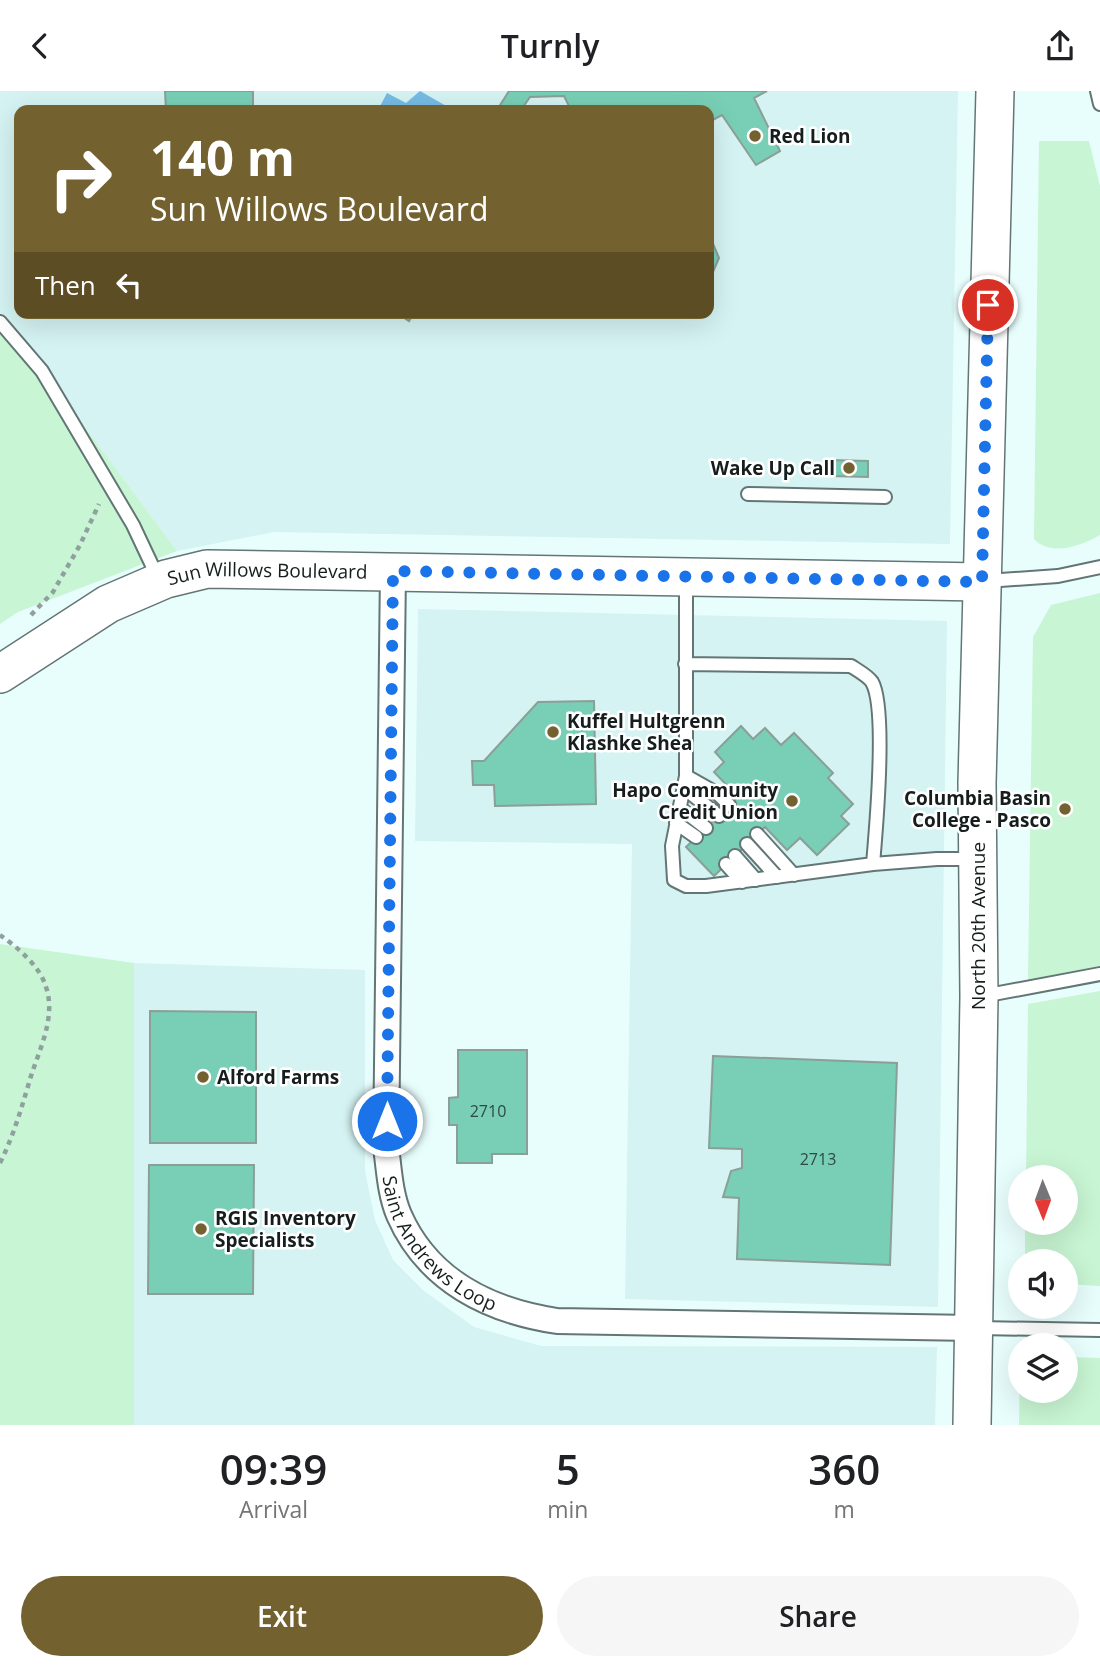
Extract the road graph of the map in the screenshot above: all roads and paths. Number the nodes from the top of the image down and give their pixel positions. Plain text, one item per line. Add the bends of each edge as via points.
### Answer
1 (995, 91) edge
2 (1097, 91) edge
3 (1100, 104) edge
4 (0, 322) edge
5 (94, 461) junction
6 (748, 494) dead end
7 (885, 497) dead end
8 (1100, 559) edge
9 (1100, 567) edge
10 (393, 571) junction
11 (686, 576) junction
12 (1058, 576) junction
13 (160, 581) junction
14 (982, 582) junction
15 (27, 619) dead end
16 (685, 664) junction
17 (0, 674) edge
18 (685, 782) junction
19 (729, 805) dead end
20 (680, 808) junction
21 (719, 815) dead end
22 (676, 823) junction
23 (757, 834) dead end
24 (747, 844) dead end
25 (978, 859) junction
26 (730, 860) dead end
27 (873, 864) junction
28 (794, 875) junction
29 (777, 877) junction
30 (749, 881) junction
31 (0, 935) edge
32 (1100, 974) edge
33 (979, 997) junction
34 (0, 1163) edge
35 (973, 1328) junction
36 (1100, 1330) edge
37 (972, 1425) edge

1 - 14 main road, North 20th Avenue
2 - 3 lane
4 - 5 lane via 43,370
5 - 13 lane
5 - 15 path via 99,504 53,592
6 - 7 lane
8 - 12 lane
9 - 12 lane
10 - 11 main road, Sun Willows Boulevard
10 - 13 main road, Sun Willows Boulevard via 208,569
10 - 35 street, Saint Andrews Loop via 386,1147 398,1214 429,1261 473,1296 518,1314 558,1321
11 - 14 main road, Sun Willows Boulevard
11 - 16 lane
12 - 14 lane
13 - 17 main road, Sun Willows Boulevard via 87,616
14 - 25 main road, North 20th Avenue
16 - 18 lane
16 - 27 lane via 851,666 871,681 879,702
18 - 19 lane via 718,794
18 - 20 lane
18 - 21 lane
20 - 22 lane
20 - 22 lane via 701,832
22 - 30 lane via 674,880 706,887
23 - 28 lane
24 - 29 lane
25 - 27 lane
25 - 33 main road, North 20th Avenue
26 - 30 lane
27 - 28 lane
28 - 29 lane
29 - 30 lane
31 - 34 path via 32,963 46,983 49,998 43,1042
32 - 33 lane
33 - 35 main road, North 20th Avenue
35 - 36 lane
35 - 37 main road, North 20th Avenue

